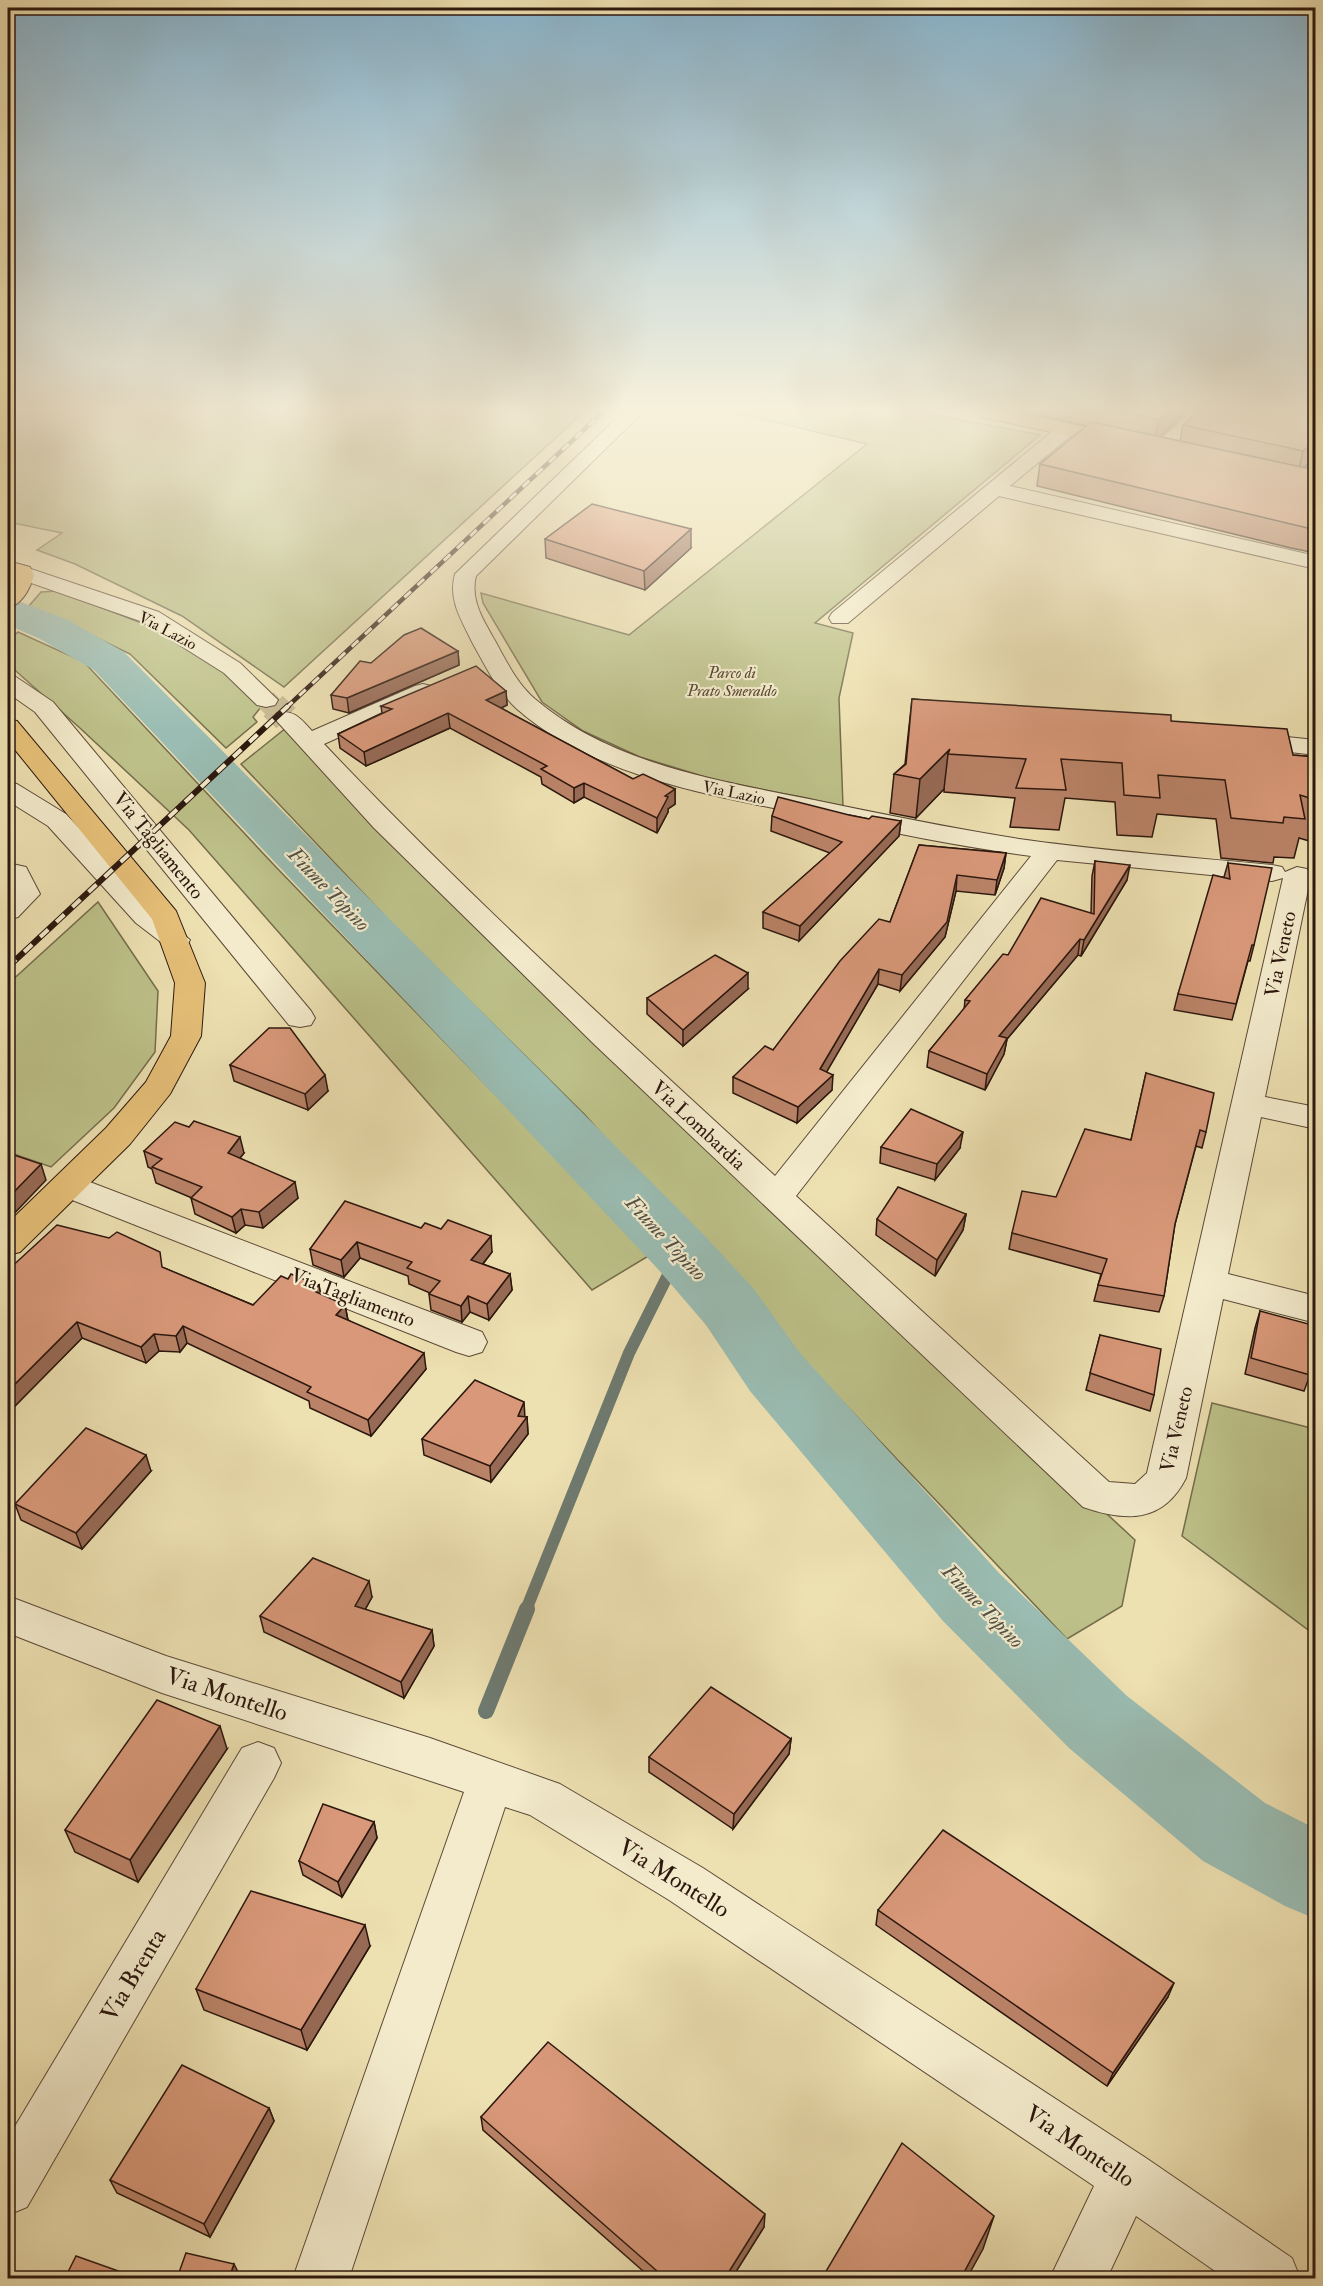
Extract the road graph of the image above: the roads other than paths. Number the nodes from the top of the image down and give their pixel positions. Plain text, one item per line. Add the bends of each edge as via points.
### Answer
1 (524, 518) edge
2 (961, 518) edge
3 (1120, 518) edge
4 (1316, 563) edge
5 (14, 581) edge
6 (840, 618) dead end
7 (8, 682) edge
8 (440, 684) edge
9 (266, 700) tunnel mouth
10 (286, 718) tunnel mouth
11 (8, 726) edge
12 (1221, 739) edge
13 (309, 741) junction
14 (1315, 747) edge
15 (8, 768) edge
16 (8, 790) edge
17 (43, 810) junction
18 (1050, 851) junction
19 (8, 872) edge
20 (1306, 877) edge
21 (8, 911) edge
22 (176, 940) junction
23 (300, 1018) dead end
24 (1247, 1104) junction
25 (1316, 1118) edge
26 (69, 1186) junction
27 (776, 1198) junction
28 (8, 1243) edge
29 (1208, 1282) junction
30 (1316, 1310) edge
31 (469, 1342) dead end
32 (9, 1618) edge
33 (258, 1763) dead end
34 (490, 1780) junction
35 (1127, 2177) junction
36 (8, 2188) edge
37 (321, 2278) edge
38 (1077, 2278) edge
39 (1272, 2278) edge

1 - 18 street, Via Lazio via 466,574 461,586 483,665 549,721 613,754 676,779 894,825
2 - 6 street
3 - 4 street
5 - 9 street, Via Lazio via 152,617 232,668
7 - 23 street, Via Tagliamento via 44,707
8 - 13 street
10 - 13 street
11 - 22 main road, Via Tagliamento via 166,917
12 - 14 street
13 - 27 street, Via Lombardia via 392,830
15 - 17 street
16 - 17 street
17 - 22 street via 57,820 146,917
18 - 20 street, Via Lazio
18 - 27 street
19 - 21 street via 16,873 26,894
20 - 24 street, Via Veneto
22 - 26 main road, Via Tagliamento via 190,982 186,1036 159,1087
24 - 25 street
24 - 29 street, Via Veneto
26 - 28 main road, Via Tagliamento
26 - 31 street, Via Tagliamento
27 - 29 street, Via Veneto via 1096,1496 1117,1501 1139,1501 1157,1492 1166,1478
29 - 30 street
32 - 34 street, Via Montello via 162,1674
33 - 36 street, Via Brenta
34 - 35 street, Via Montello via 544,1799 686,1884
34 - 37 street
35 - 38 street
35 - 39 street, Via Montello

